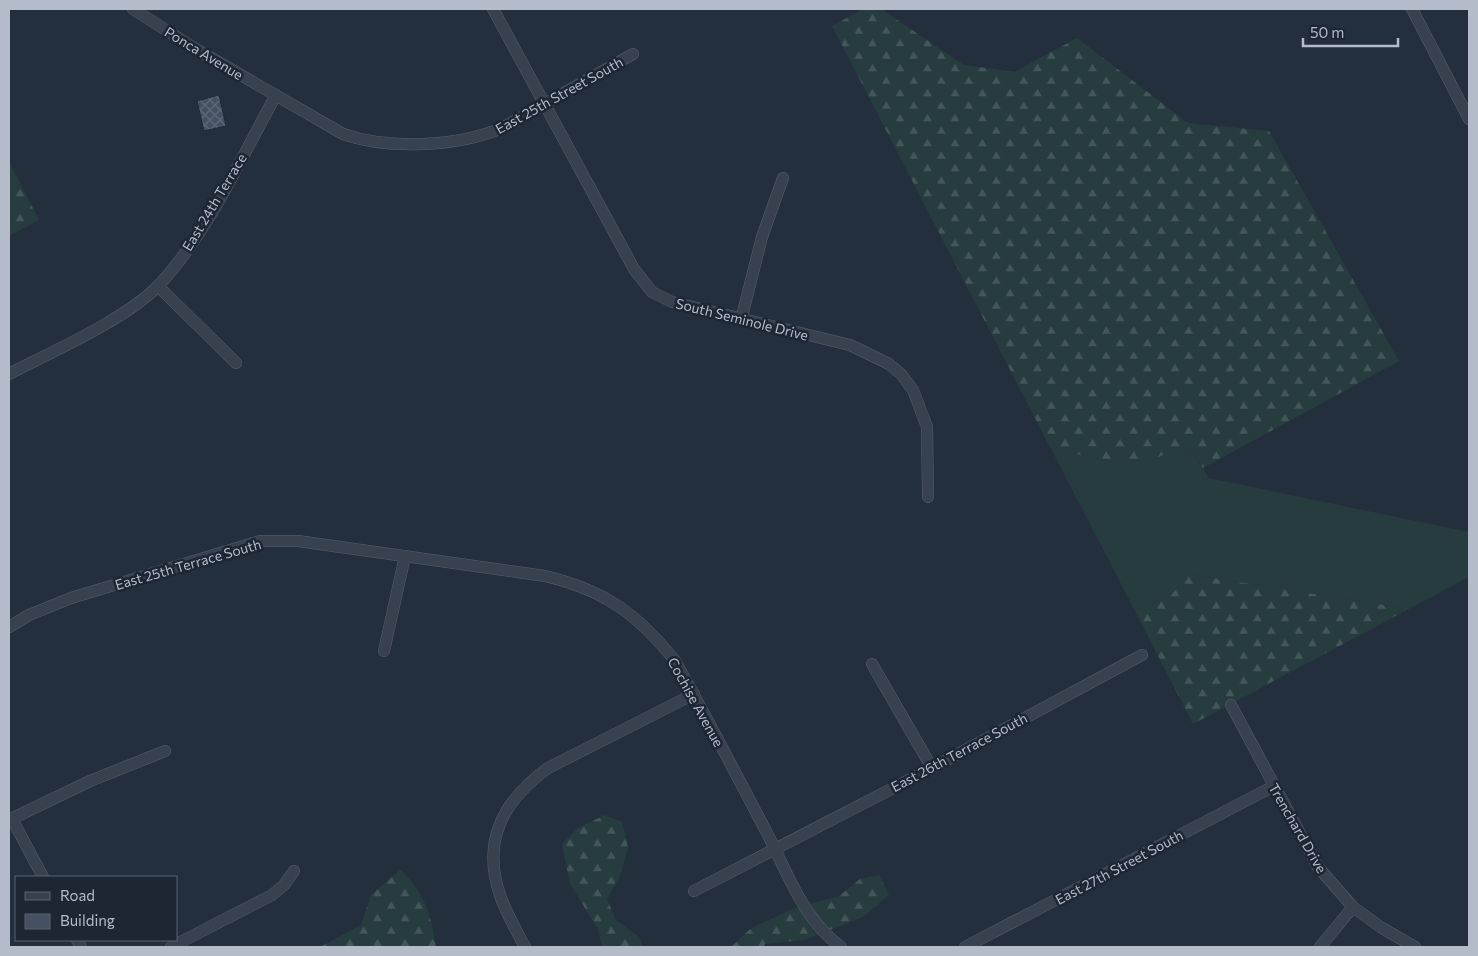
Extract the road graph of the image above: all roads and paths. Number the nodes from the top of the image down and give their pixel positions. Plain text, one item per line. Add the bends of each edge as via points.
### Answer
1 (133, 9) edge
2 (493, 9) edge
3 (1412, 9) edge
4 (633, 54) dead end
5 (276, 94) junction
6 (543, 104) junction
7 (1469, 119) edge
8 (484, 136) joint
9 (783, 178) dead end
10 (158, 286) junction
11 (741, 320) junction
12 (236, 363) dead end
13 (9, 374) edge
14 (928, 497) dead end
15 (405, 556) junction
16 (9, 626) edge
17 (384, 650) dead end
18 (1142, 655) dead end
19 (872, 664) dead end
20 (694, 694) junction
21 (1231, 705) dead end
22 (165, 750) dead end
23 (932, 768) junction
24 (1274, 786) junction
25 (10, 819) edge
26 (774, 848) junction
27 (294, 871) dead end
28 (42, 876) edge
29 (694, 890) dead end
30 (1353, 907) junction
31 (171, 947) edge
32 (524, 947) edge
33 (841, 947) edge
34 (964, 947) edge
35 (1320, 947) edge
36 (1415, 947) edge

1 - 5 street, Ponca Avenue
2 - 6 street, South Seminole Drive
3 - 7 street
4 - 6 street, East 25th Street South
5 - 8 street, Ponca Avenue via 343,134 363,141 383,144
5 - 10 street, East 24th Terrace via 190,246
6 - 8 street, East 25th Street South
6 - 11 street, South Seminole Drive via 634,269 652,292 672,302
9 - 11 street via 762,237
10 - 12 street
10 - 13 street, East 24th Terrace via 116,317
11 - 14 street, South Seminole Drive via 850,345 889,364 901,374 913,390 927,427
15 - 16 street, East 25th Terrace South via 298,541 260,541 71,598
15 - 17 street
15 - 20 street, Cochise Avenue via 545,576 572,582 598,593 628,611 654,634
18 - 23 street, East 26th Terrace South
19 - 23 street
20 - 26 street, Cochise Avenue
20 - 32 street via 548,768 527,783 508,806 496,835 493,852 495,876 500,895
21 - 24 street, Trenchard Drive
22 - 25 street
23 - 26 street, East 26th Terrace South
24 - 30 street, Trenchard Drive via 1318,867
24 - 34 street, East 27th Street South
25 - 28 street
26 - 29 street, East 26th Terrace South
26 - 33 street, Cochise Avenue via 802,905 830,939
27 - 31 street via 272,895
30 - 35 street
30 - 36 street, Trenchard Drive

